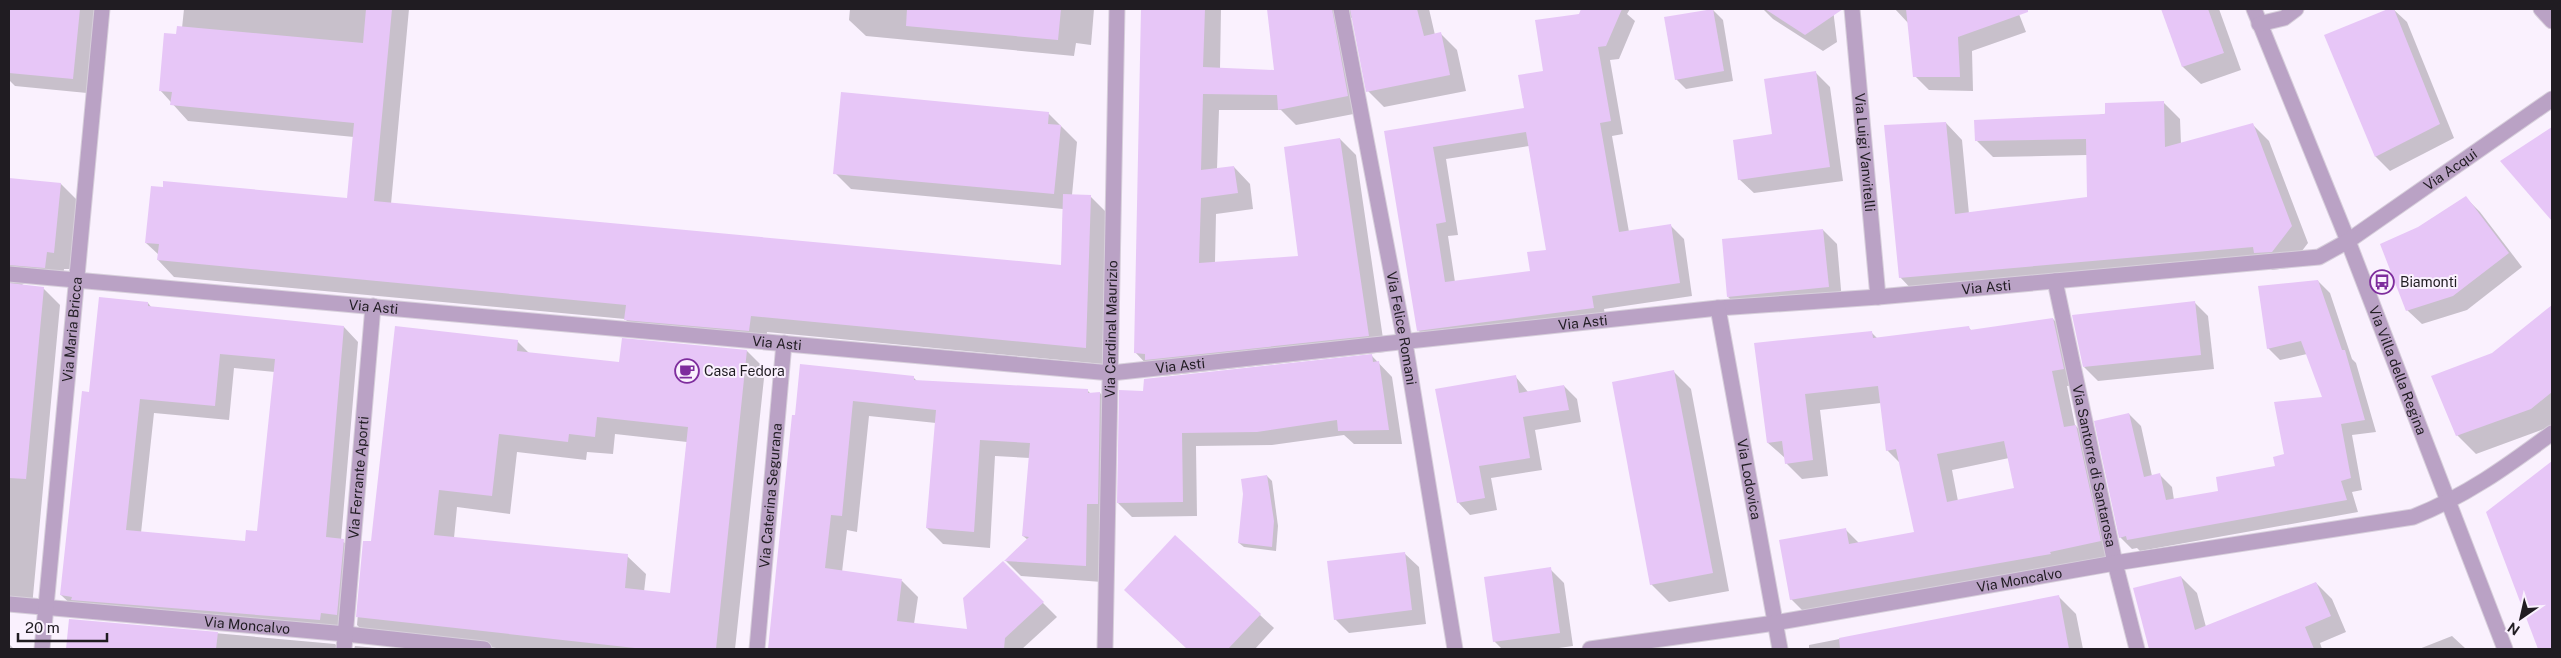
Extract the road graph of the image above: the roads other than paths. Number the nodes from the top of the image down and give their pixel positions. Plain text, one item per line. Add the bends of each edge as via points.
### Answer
1 (102, 9) edge
2 (1117, 9) edge
3 (1341, 9) edge
4 (1852, 9) edge
5 (2254, 9) edge
6 (2296, 9) edge
7 (2541, 9) edge
8 (2552, 21) edge
9 (2260, 24) junction
10 (2552, 99) edge
11 (2348, 241) junction
12 (9, 274) edge
13 (78, 280) junction
14 (2055, 281) junction
15 (1878, 297) junction
16 (373, 306) junction
17 (1718, 308) junction
18 (1405, 343) junction
19 (784, 344) junction
20 (1111, 373) junction
21 (2552, 434) edge
22 (2448, 504) junction
23 (2115, 563) junction
24 (9, 604) edge
25 (46, 608) junction
26 (1775, 623) junction
27 (346, 634) junction
28 (42, 649) edge
29 (344, 649) edge
30 (484, 649) edge
31 (757, 649) edge
32 (1105, 649) edge
33 (1455, 649) edge
34 (1590, 649) edge
35 (1780, 649) edge
36 (2137, 649) edge
37 (2505, 649) edge

1 - 13 street, Via Maria Bricca
2 - 20 street, Via Cardinal Maurizio
3 - 18 street, Via Felice Romani
4 - 15 street, Via Luigi Vanvitelli
5 - 9 street, Via Villa della Regina
6 - 9 street via 2284,18
7 - 8 street
9 - 11 street, Via Villa della Regina
10 - 11 street, Via Acqui
11 - 14 street, Via Asti via 2319,256
11 - 22 street, Via Villa della Regina
12 - 13 street, Via Asti
13 - 16 street, Via Asti
13 - 25 street, Via Maria Bricca
14 - 15 street, Via Asti
14 - 23 street, Via Santorre di Santarosa
15 - 17 street, Via Asti
16 - 19 street, Via Asti
16 - 27 street, Via Ferrante Aporti
17 - 18 street, Via Asti
17 - 26 street, Via Lodovica
18 - 20 street, Via Asti
18 - 33 street, Via Felice Romani
19 - 20 street, Via Asti
19 - 31 street, Via Caterina Segurana
20 - 32 street, Via Cardinal Maurizio
21 - 22 street, Via Moncalvo
22 - 23 street, Via Moncalvo via 2413,517
22 - 37 street, Via Villa della Regina
23 - 26 street, Via Moncalvo
23 - 36 street, Via Santorre di Santarosa
24 - 25 street, Via Moncalvo
25 - 27 street, Via Moncalvo
25 - 28 street, Via Maria Bricca
26 - 34 street, Via Moncalvo
26 - 35 street, Via Lodovica
27 - 29 street, Via Ferrante Aporti
27 - 30 street, Via Moncalvo

